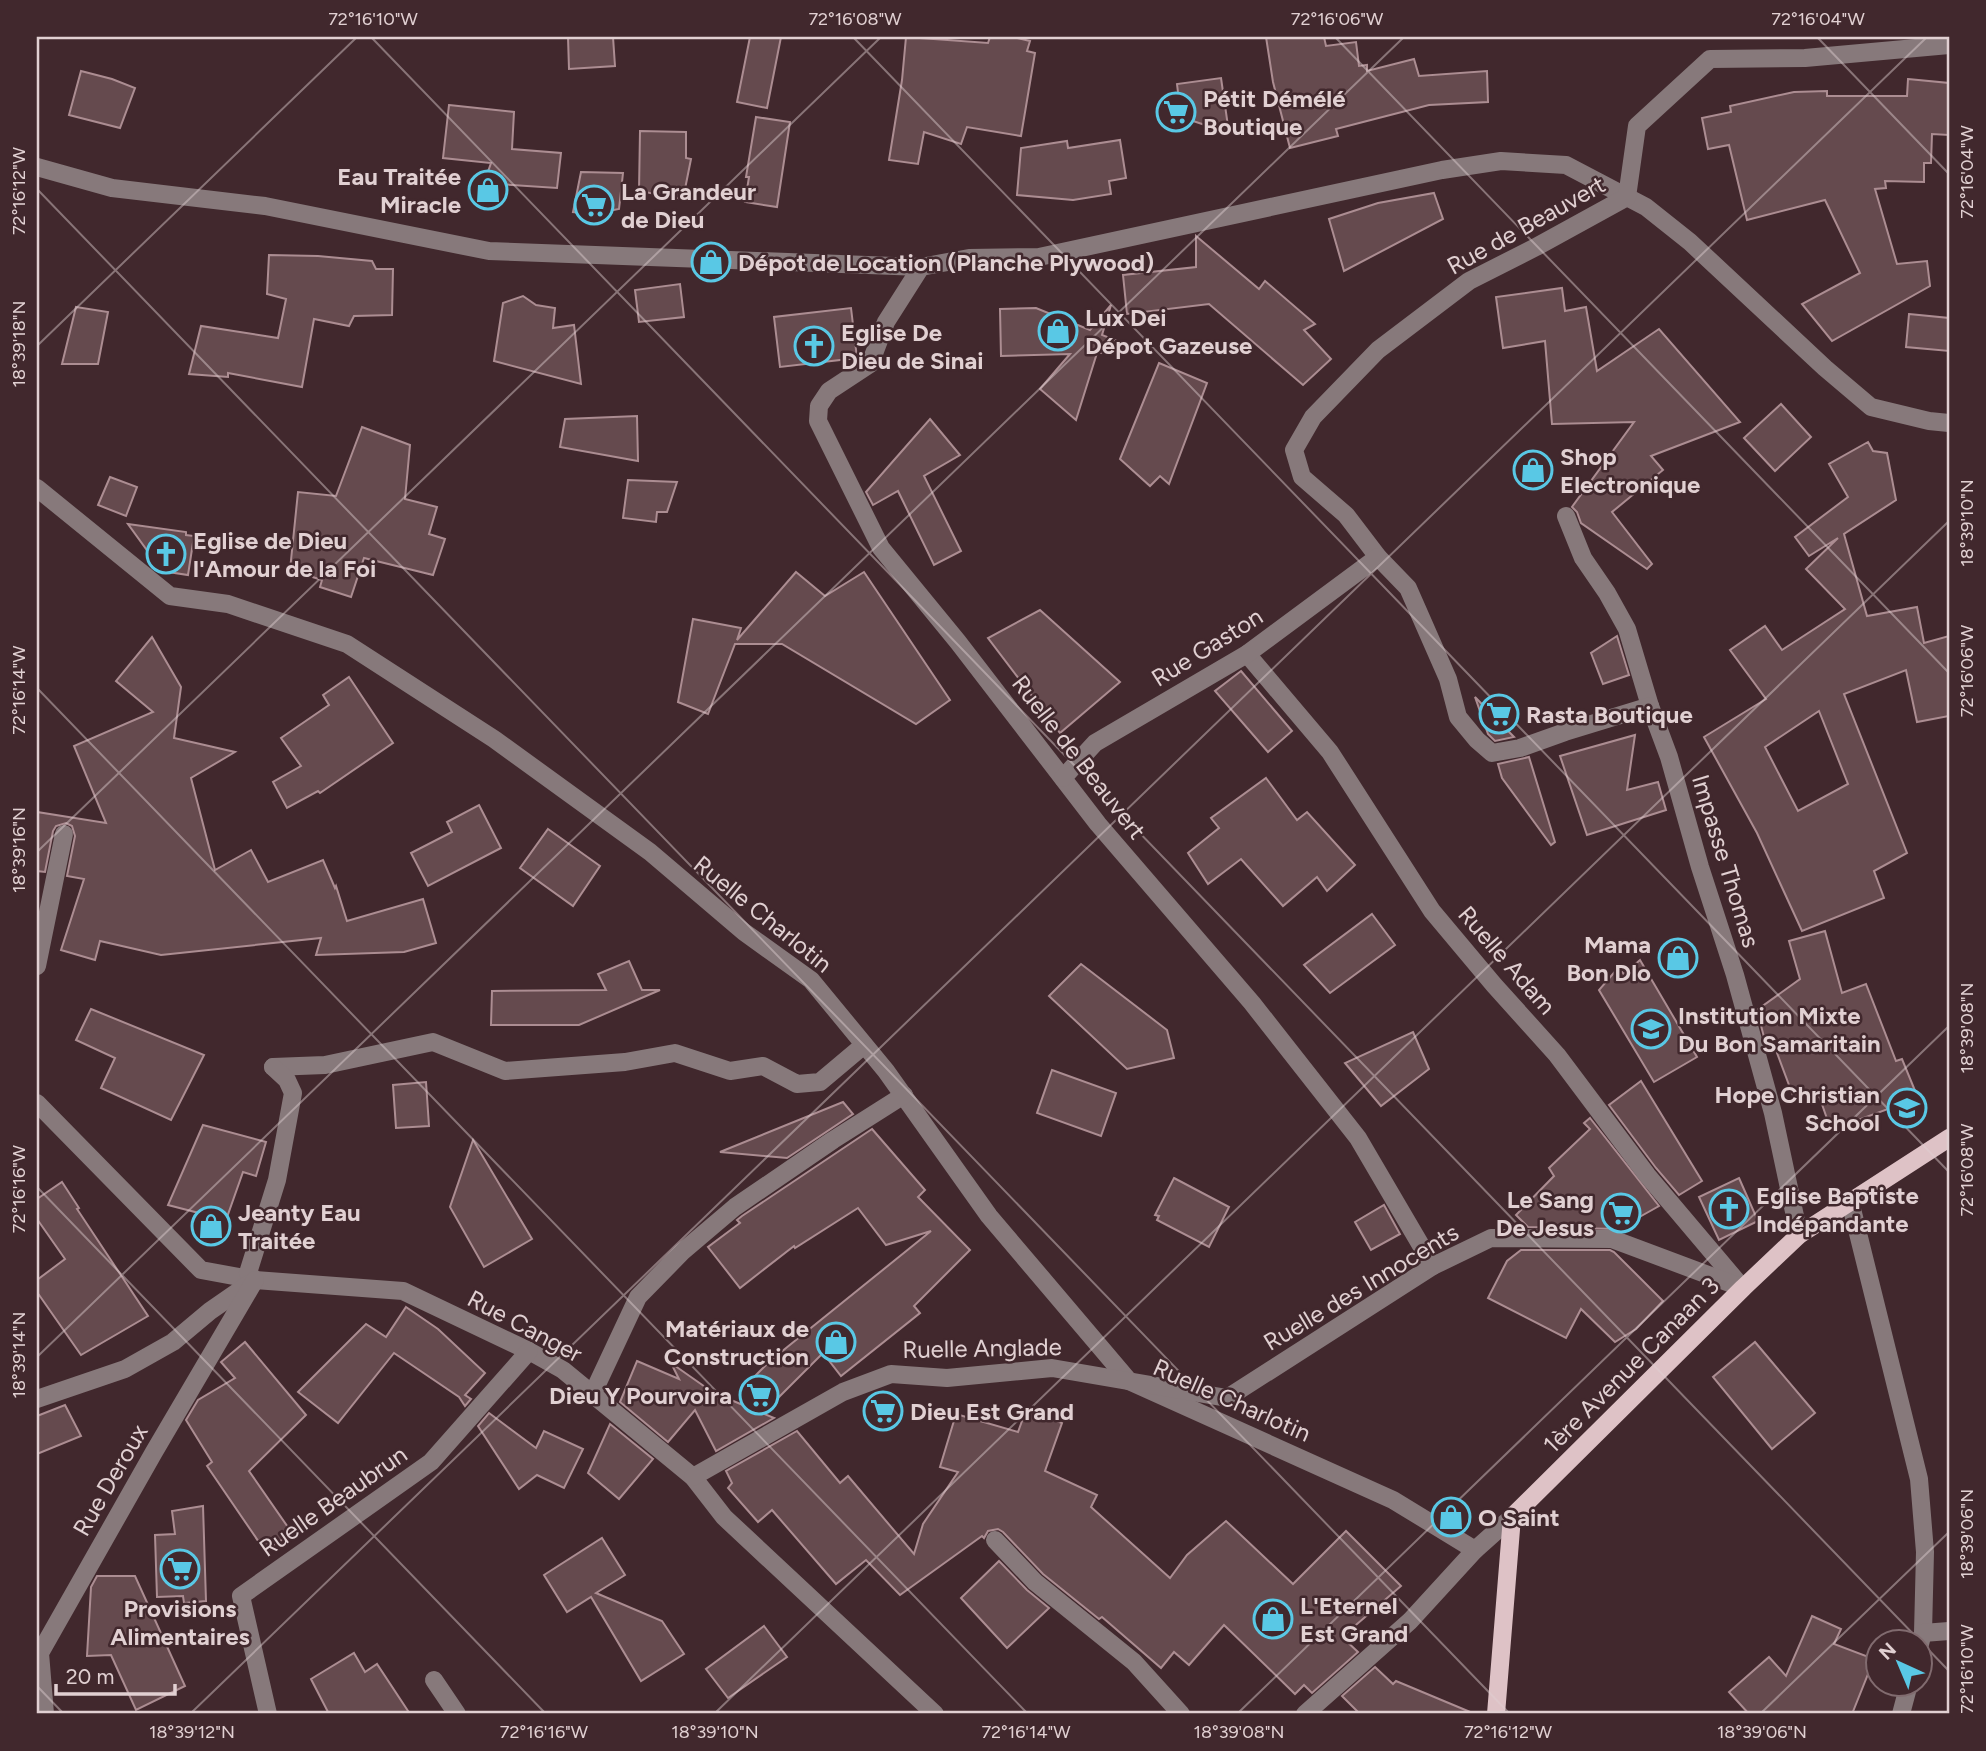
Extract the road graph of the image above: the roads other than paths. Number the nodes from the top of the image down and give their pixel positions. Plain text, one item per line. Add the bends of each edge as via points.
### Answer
1 (1949, 46) edge
2 (37, 167) edge
3 (1627, 197) junction
4 (921, 267) junction
5 (1949, 423) edge
6 (37, 488) edge
7 (1566, 516) dead end
8 (1378, 557) junction
9 (1248, 654) junction
10 (1650, 706) junction
11 (1063, 778) junction
12 (64, 834) dead end
13 (37, 966) edge
14 (864, 1045) junction
15 (904, 1095) junction
16 (37, 1103) edge
17 (1949, 1138) edge
18 (1850, 1201) junction
19 (1800, 1235) junction
20 (1433, 1266) junction
21 (255, 1280) junction
22 (1743, 1288) junction
23 (529, 1351) junction
24 (1129, 1381) junction
25 (593, 1393) junction
26 (37, 1399) edge
27 (693, 1476) junction
28 (1512, 1517) junction
29 (995, 1540) dead end
30 (1475, 1550) junction
31 (1922, 1628) edge
32 (434, 1680) dead end
33 (45, 1714) edge
34 (268, 1714) edge
35 (457, 1714) edge
36 (935, 1714) edge
37 (1181, 1714) edge
38 (1305, 1714) edge
39 (1496, 1714) edge

1 - 3 street via 1805,58 1710,59 1637,126
2 - 4 street via 111,187 265,206 489,251
3 - 4 street via 1566,165 1501,160 1039,257 969,258
3 - 5 street via 1690,242 1871,407
3 - 8 street, Rue de Beauvert via 1469,281 1378,350 1313,417 1294,450 1302,477 1346,515
4 - 11 street, Ruelle de Beauvert via 886,322 870,365 829,391 819,406 818,421 881,548
6 - 14 street, Ruelle Charlotin via 170,596 228,604 347,644 494,739 650,852 744,932 811,980
7 - 10 street, Impasse Thomas via 1583,558 1627,629
8 - 9 street, Rue Gaston
8 - 10 street, Rue de Beauvert via 1408,588 1448,678 1458,717 1492,753
9 - 11 street, Rue Gaston via 1095,743
9 - 22 street, Ruelle Adam via 1330,752 1432,911 1557,1055 1647,1175
10 - 19 street, Impasse Thomas via 1735,975
11 - 20 street, Ruelle de Beauvert via 1252,1003 1358,1139
12 - 13 street
14 - 15 street, Ruelle Charlotin
14 - 21 street via 820,1082 797,1084 763,1066 730,1071 675,1053 625,1062 505,1071 433,1042 325,1065 272,1067 287,1080 293,1093 277,1180 248,1273
15 - 24 street, Ruelle Charlotin via 989,1216
15 - 25 street via 735,1207 682,1252 638,1297
16 - 21 street, Rue Canger via 201,1270
17 - 18 main road, 1ère Avenue Canaan 3
18 - 19 main road, 1ère Avenue Canaan 3
18 - 31 street via 1919,1479 1925,1552
19 - 22 main road, 1ère Avenue Canaan 3
20 - 22 street, Ruelle des Innocents via 1491,1238 1612,1238
20 - 24 street, Ruelle des Innocents via 1227,1398
21 - 23 street, Rue Canger via 403,1291
21 - 26 street via 173,1342 125,1368
21 - 33 street, Rue Deroux via 40,1653
22 - 28 main road, 1ère Avenue Canaan 3
23 - 25 street, Rue Canger
23 - 34 street, Ruelle Beaubrun via 431,1462 241,1596
24 - 27 street, Ruelle Anglade via 1052,1368 947,1378 891,1374 843,1392
24 - 30 street, Ruelle Charlotin via 1393,1500
25 - 27 street, Rue Canger
27 - 36 street, Rue Canger via 724,1517
28 - 30 street
28 - 39 main road
29 - 37 street via 1035,1583 1134,1662
30 - 38 street via 1410,1621
32 - 35 street

